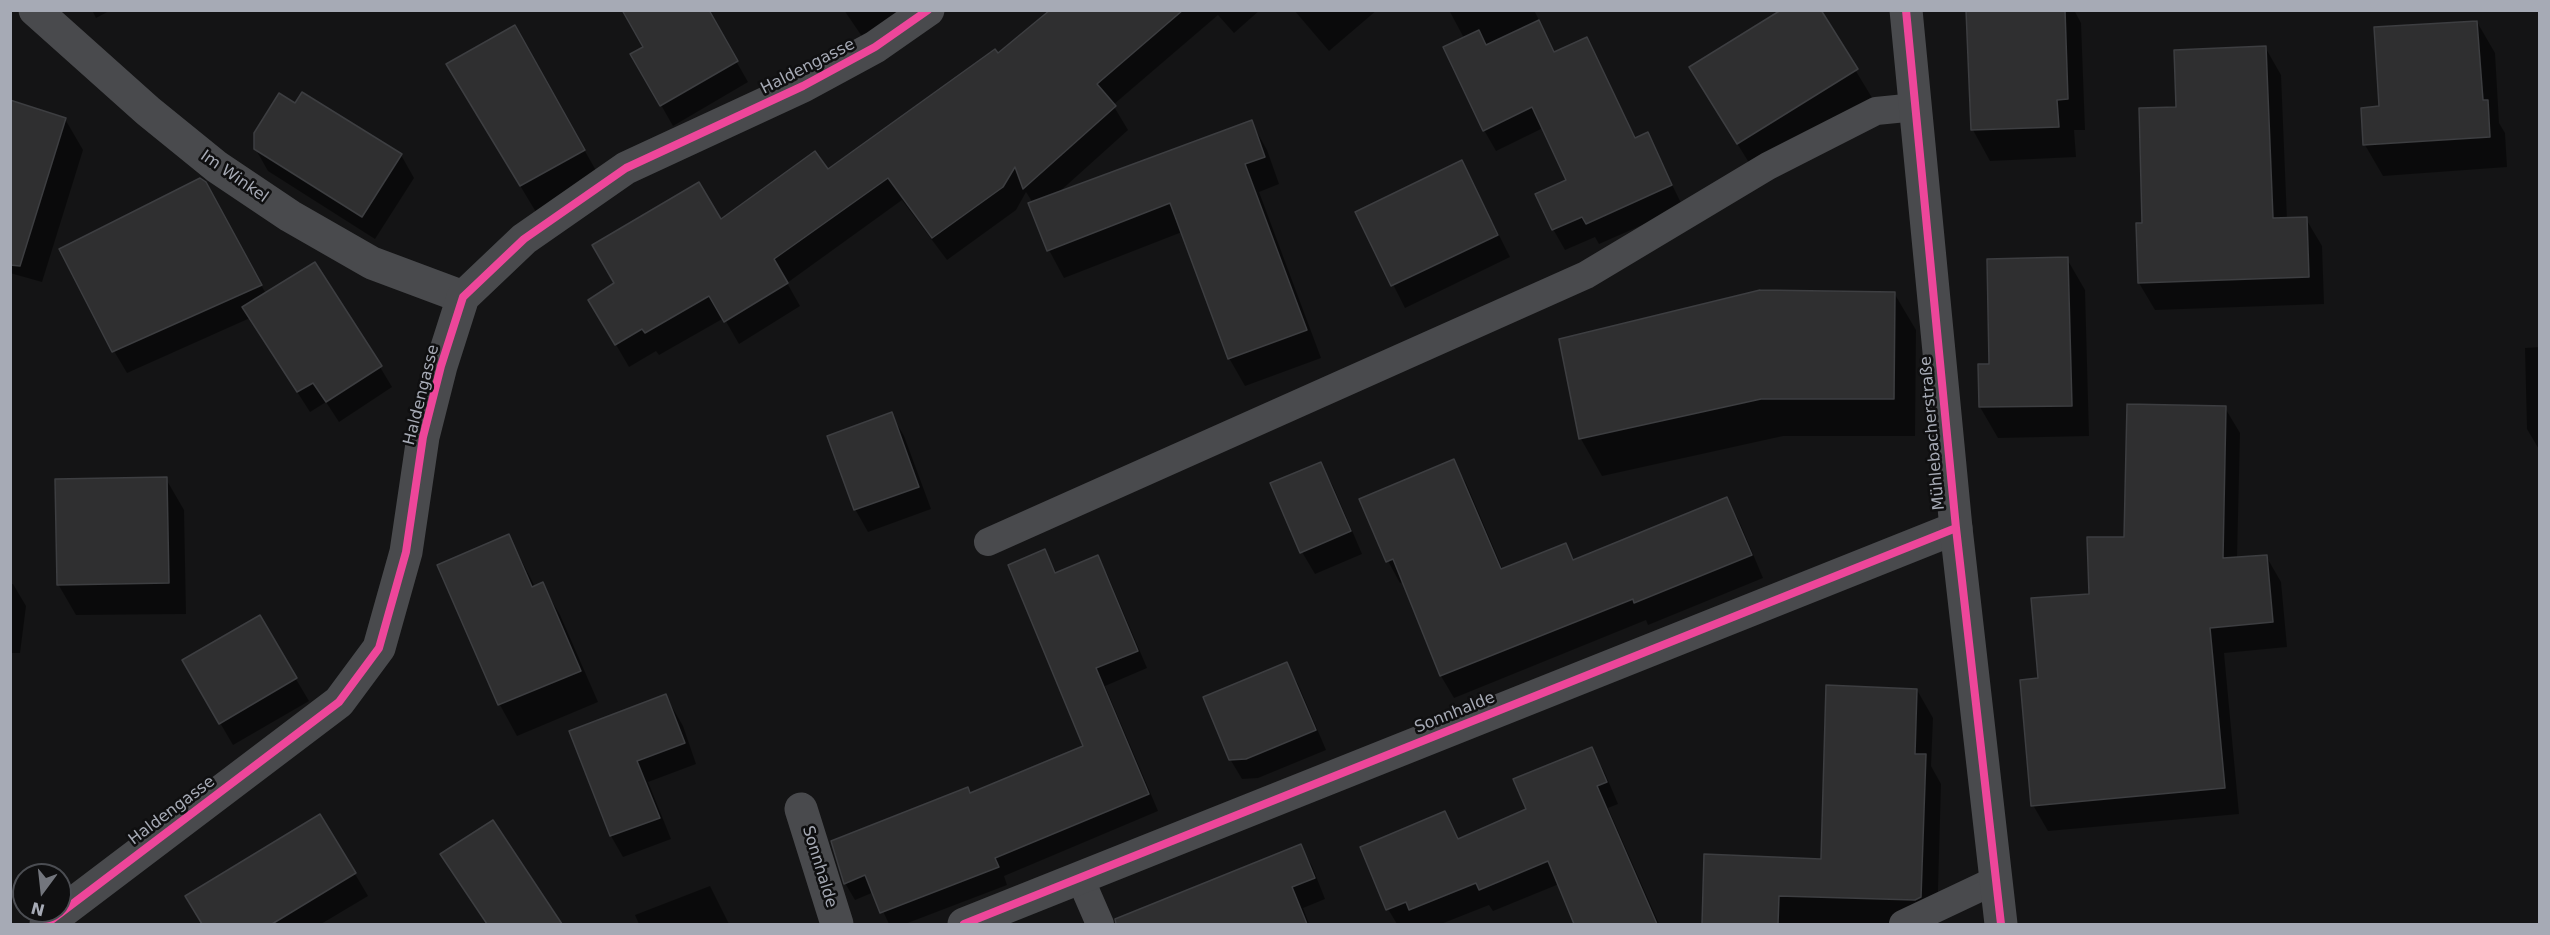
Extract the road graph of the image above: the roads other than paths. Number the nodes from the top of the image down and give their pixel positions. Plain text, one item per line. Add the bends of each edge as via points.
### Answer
1 (35, 10) edge
2 (928, 10) edge
3 (1906, 10) edge
4 (1916, 106) junction
5 (463, 297) junction
6 (1956, 528) junction
7 (988, 542) dead end
8 (801, 809) dead end
9 (1080, 878) junction
10 (1996, 880) junction
11 (46, 924) edge
12 (837, 924) edge
13 (964, 924) edge
14 (1100, 924) edge
15 (1903, 924) edge
16 (2001, 924) edge

1 - 5 street, Im Winkel via 216,166 290,216 372,262
2 - 5 street, Haldengasse via 875,47 803,86 626,168 524,239
3 - 4 street, Mühlebacherstraße
4 - 6 street, Mühlebacherstraße
4 - 7 lane via 1876,111 1768,166 1586,275
5 - 11 street, Haldengasse via 423,437 406,552 379,648 339,702
6 - 9 street, Sonnhalde
6 - 10 street, Mühlebacherstraße
8 - 12 street, Sonnhalde
9 - 13 street, Sonnhalde
9 - 14 lane
10 - 15 lane
10 - 16 street, Mühlebacherstraße

